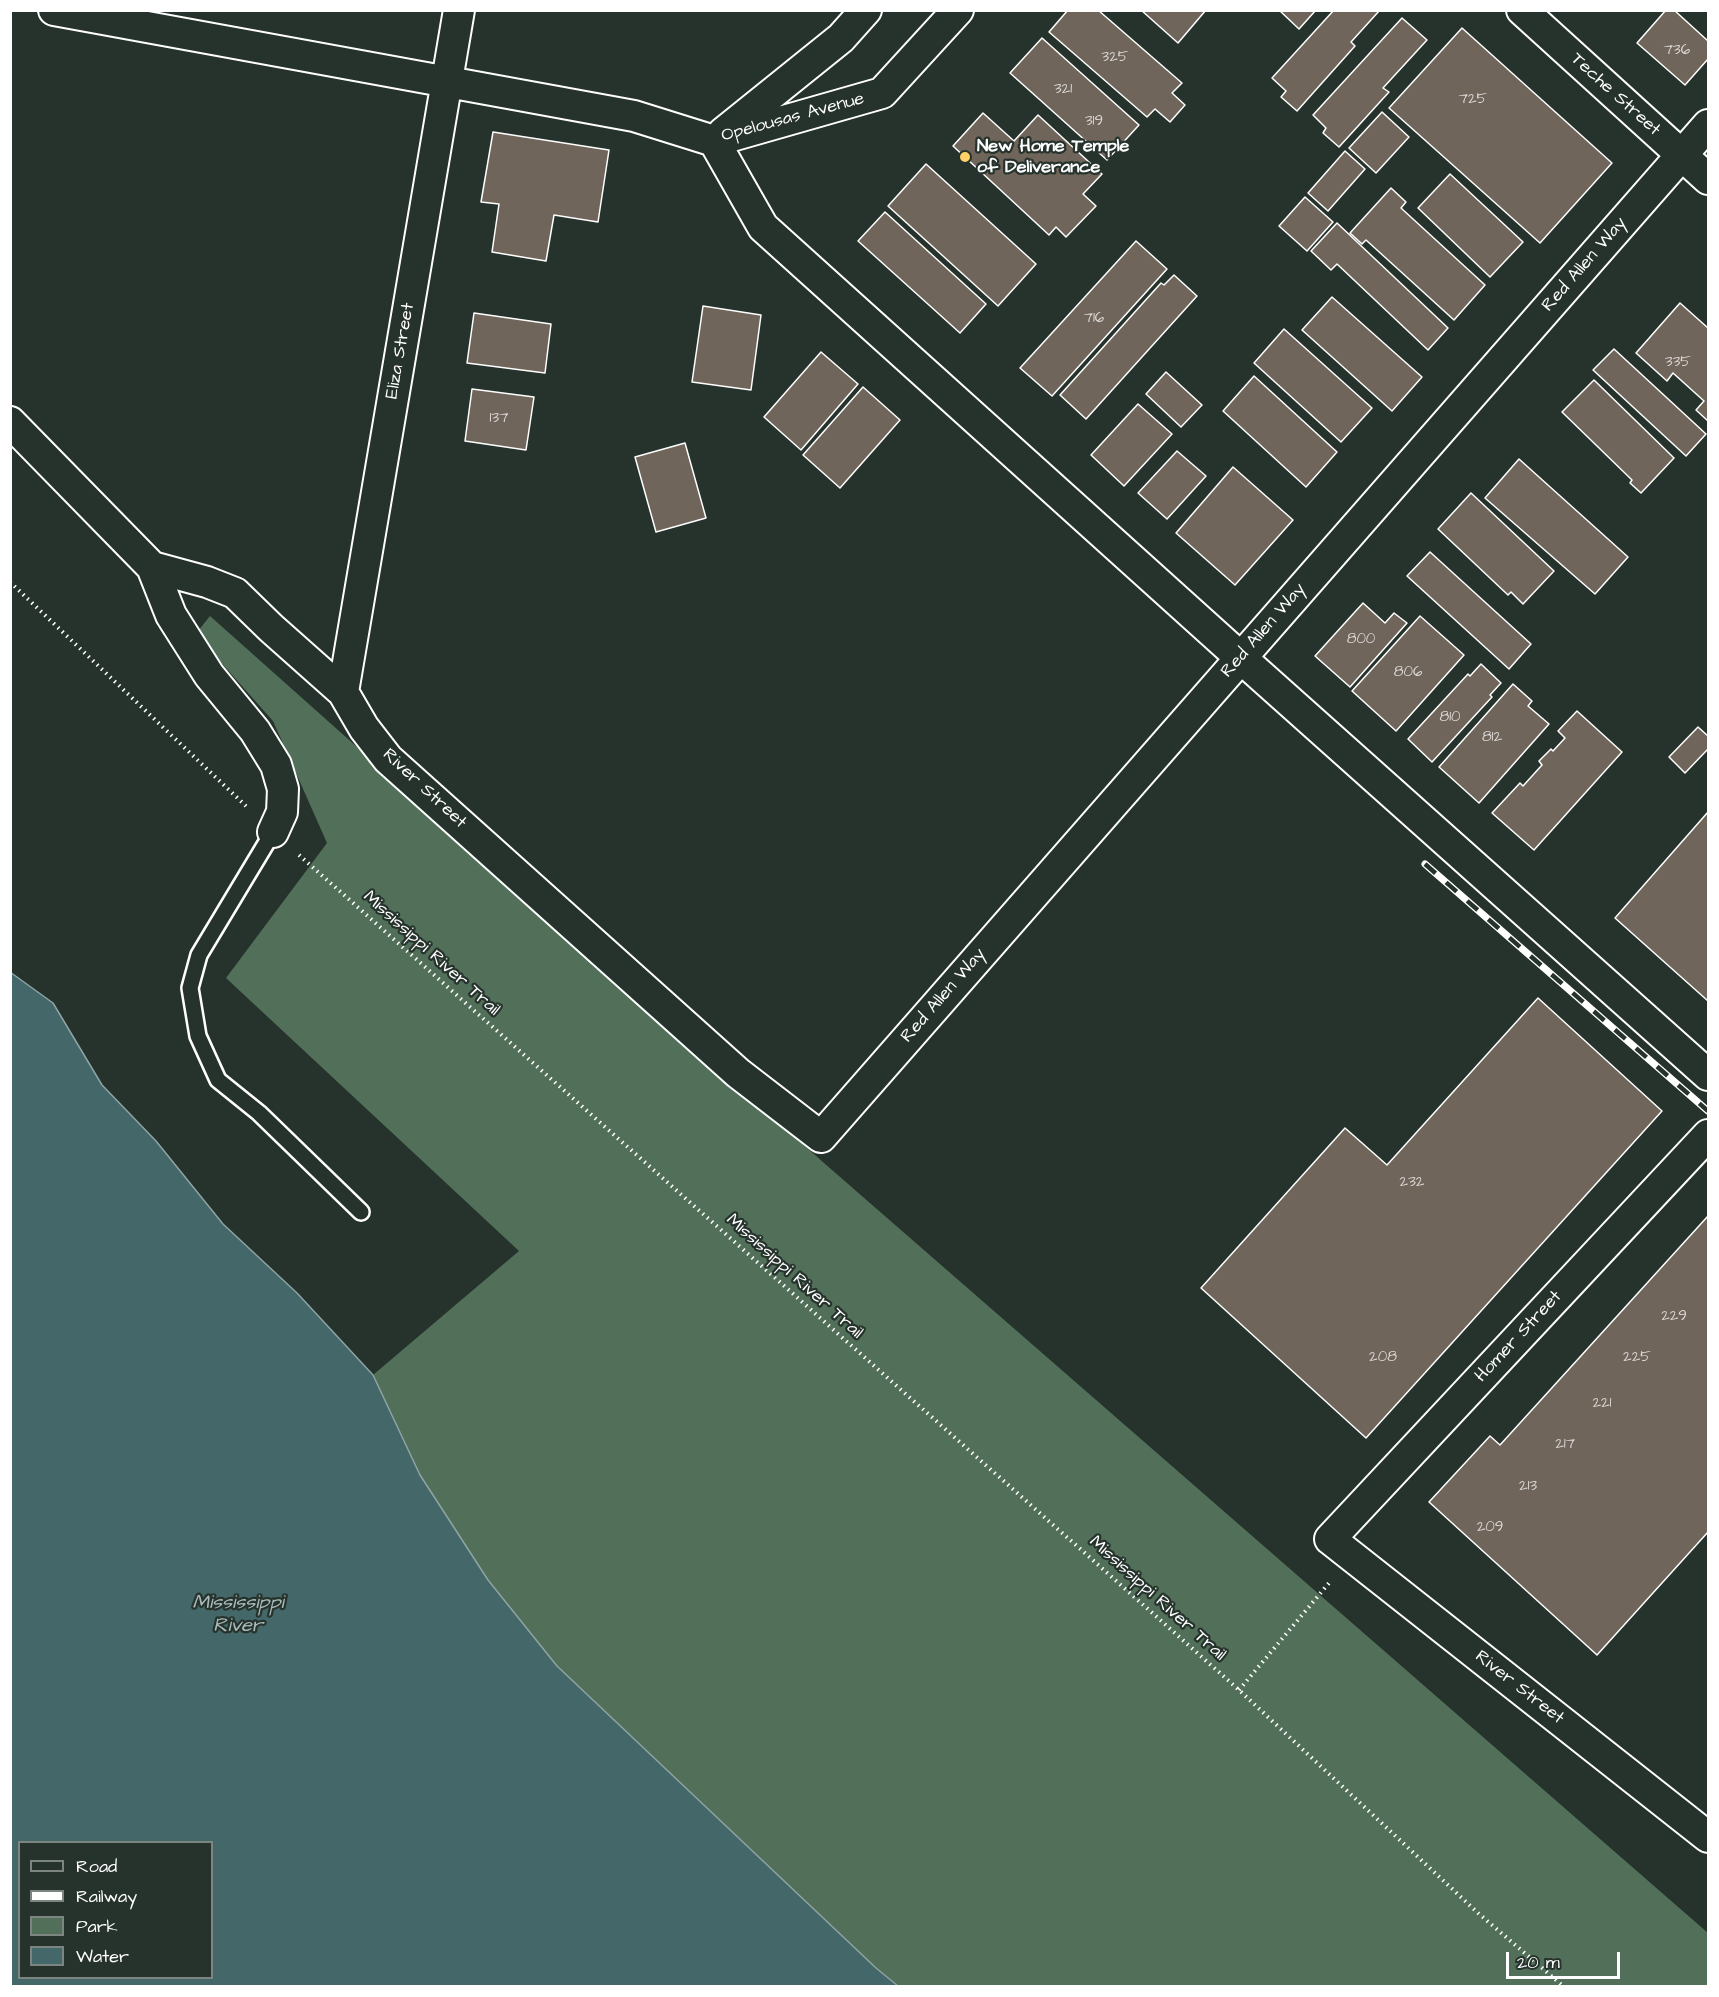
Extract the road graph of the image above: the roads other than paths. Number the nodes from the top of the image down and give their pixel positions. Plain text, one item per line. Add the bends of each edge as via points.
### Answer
1 (54, 10) edge
2 (459, 10) edge
3 (866, 10) edge
4 (957, 10) edge
5 (1522, 10) edge
6 (447, 82) junction
7 (1708, 125) edge
8 (714, 141) junction
9 (1681, 154) junction
10 (1708, 179) edge
11 (10, 422) edge
12 (152, 567) junction
13 (1240, 658) junction
14 (343, 692) junction
15 (273, 832) joint
16 (1708, 1075) edge
17 (1708, 1135) edge
18 (821, 1137) joint
19 (361, 1212) dead end
20 (1330, 1539) joint
21 (1708, 1837) edge

1 - 6 street
2 - 6 street, Eliza Street
3 - 8 street, Opelousas Avenue via 841,38
4 - 8 street, Opelousas Avenue via 882,93
5 - 9 street, Teche Street
6 - 8 street via 634,116
6 - 14 street, Eliza Street
7 - 9 street, Red Allen Way
8 - 13 street via 763,227
9 - 10 street, Teche Street
9 - 13 street, Red Allen Way
11 - 12 street
12 - 14 street, River Street via 235,593
12 - 15 street via 177,625 276,765 283,789 282,812
13 - 16 street
13 - 18 street, Red Allen Way
14 - 18 street, River Street via 388,759 738,1072
15 - 19 lane via 199,955 190,988 198,1036 218,1080 259,1113
17 - 20 street, Homer Street
20 - 21 street, River Street

